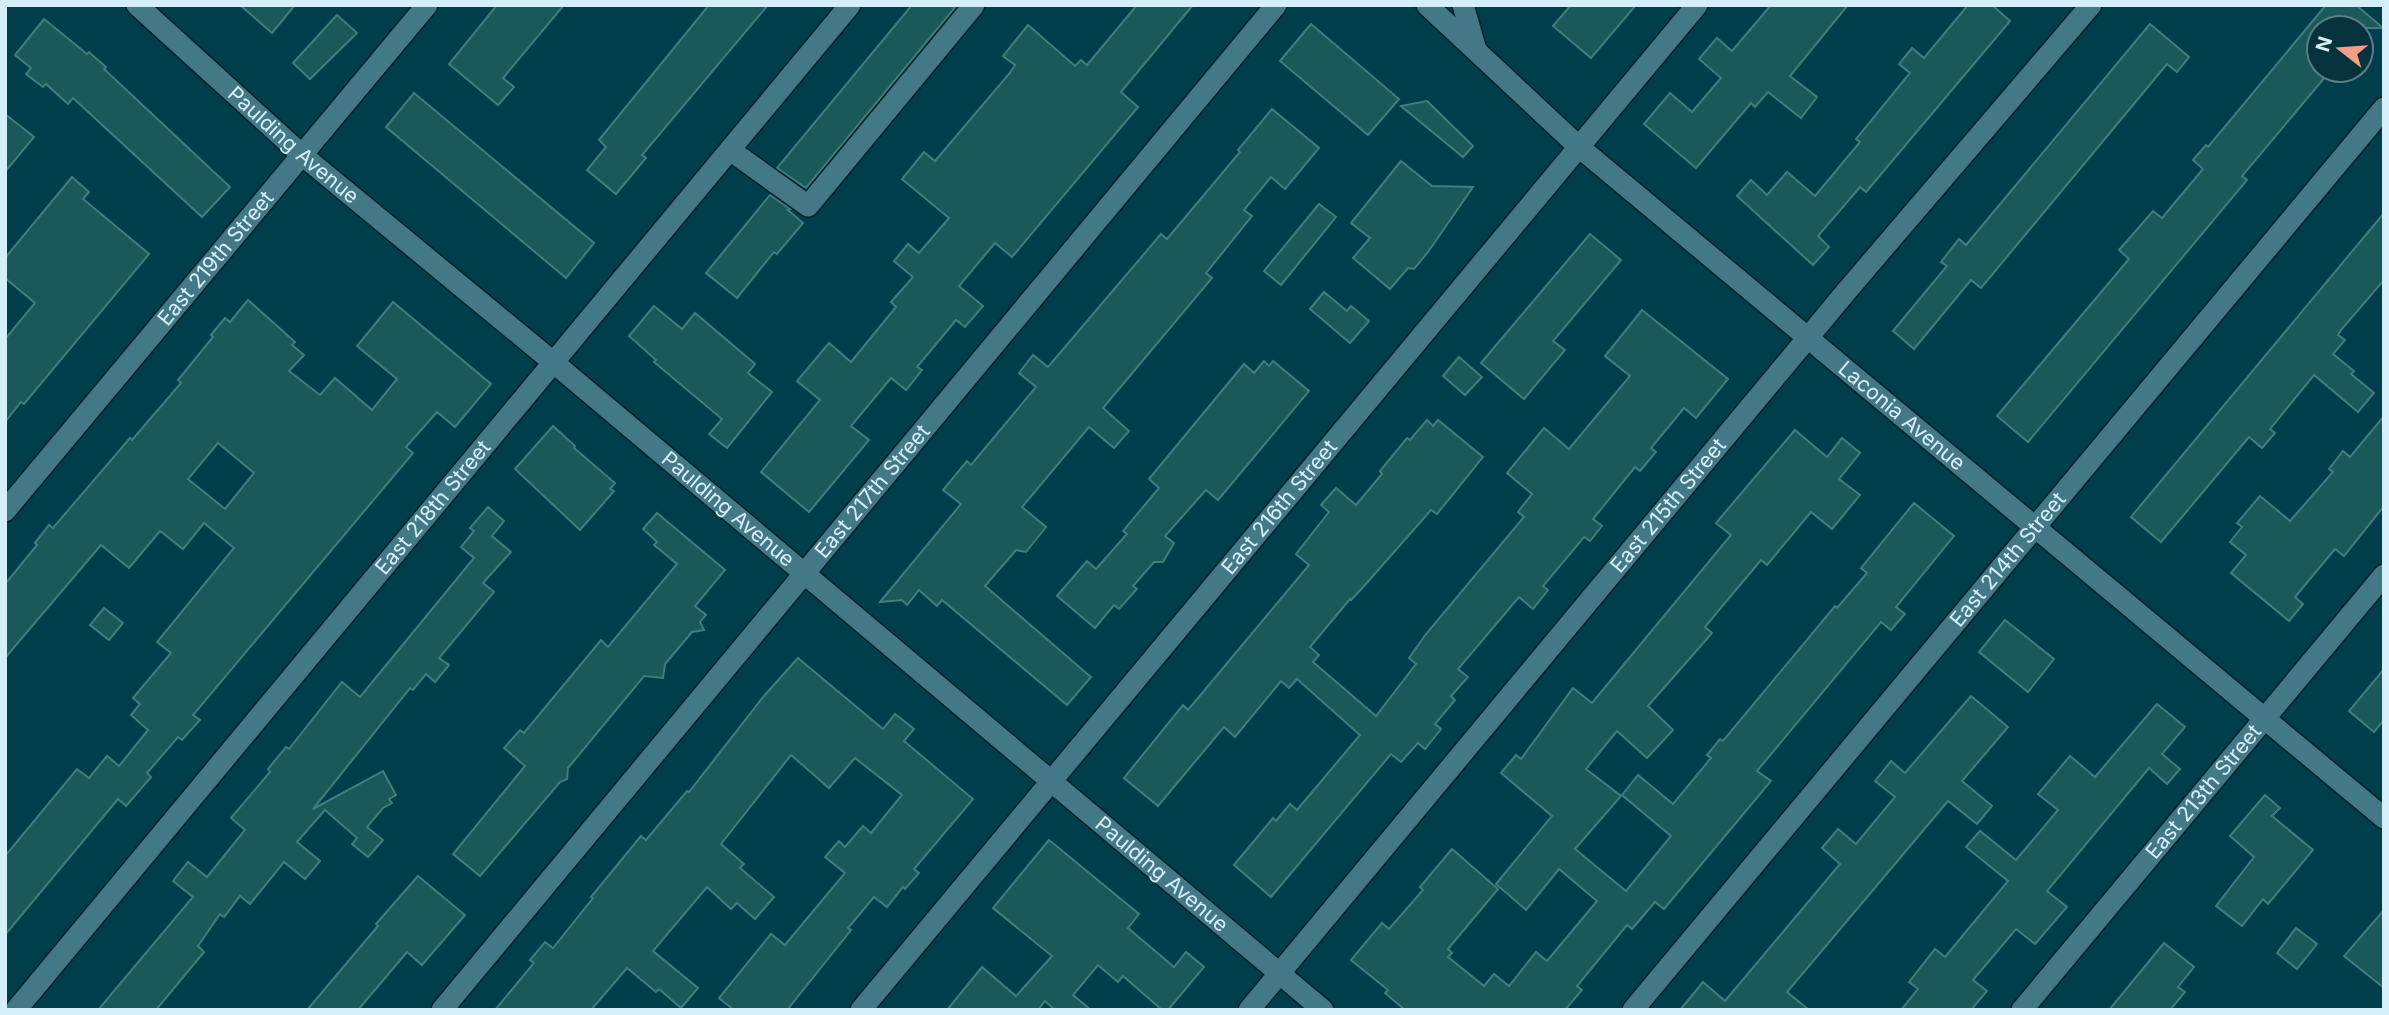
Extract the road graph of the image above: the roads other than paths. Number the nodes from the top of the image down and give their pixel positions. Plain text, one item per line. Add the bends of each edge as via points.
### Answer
1 (137, 5) edge
2 (427, 5) edge
3 (850, 5) edge
4 (974, 5) edge
5 (1276, 5) edge
6 (1427, 5) edge
7 (1463, 5) edge
8 (1698, 5) edge
9 (2082, 10) edge
10 (1477, 52) junction
11 (2384, 107) edge
12 (1578, 148) junction
13 (730, 150) junction
14 (302, 155) junction
15 (1807, 338) junction
16 (553, 362) junction
17 (5, 511) edge
18 (2035, 526) junction
19 (803, 575) junction
20 (2384, 575) edge
21 (2264, 719) junction
22 (1050, 780) junction
23 (2384, 818) edge
24 (1278, 972) junction
25 (16, 1010) edge
26 (442, 1010) edge
27 (861, 1010) edge
28 (1248, 1010) edge
29 (1323, 1010) edge
30 (1633, 1010) edge
31 (2022, 1010) edge

1 - 14 street, Paulding Avenue
2 - 14 street, East 219th Street
3 - 13 street, East 218th Street
4 - 13 street via 808,206
5 - 19 street, East 217th Street
6 - 10 street, Laconia Avenue
7 - 10 street
8 - 12 street, East 216th Street
9 - 15 street, East 215th Street
10 - 12 street, Laconia Avenue
11 - 18 street, East 214th Street
12 - 15 street, Laconia Avenue
12 - 22 street, East 216th Street
13 - 16 street, East 218th Street
14 - 16 street, Paulding Avenue
14 - 17 street, East 219th Street
15 - 18 street, Laconia Avenue
15 - 24 street, East 215th Street
16 - 19 street, Paulding Avenue
16 - 25 street, East 218th Street
18 - 21 street, Laconia Avenue
18 - 30 street, East 214th Street
19 - 22 street, Paulding Avenue
19 - 26 street, East 217th Street
20 - 21 street, East 213th Street
21 - 23 street, Laconia Avenue
21 - 31 street, East 213th Street
22 - 24 street, Paulding Avenue
22 - 27 street, East 216th Street
24 - 28 street, East 215th Street
24 - 29 street, Paulding Avenue

